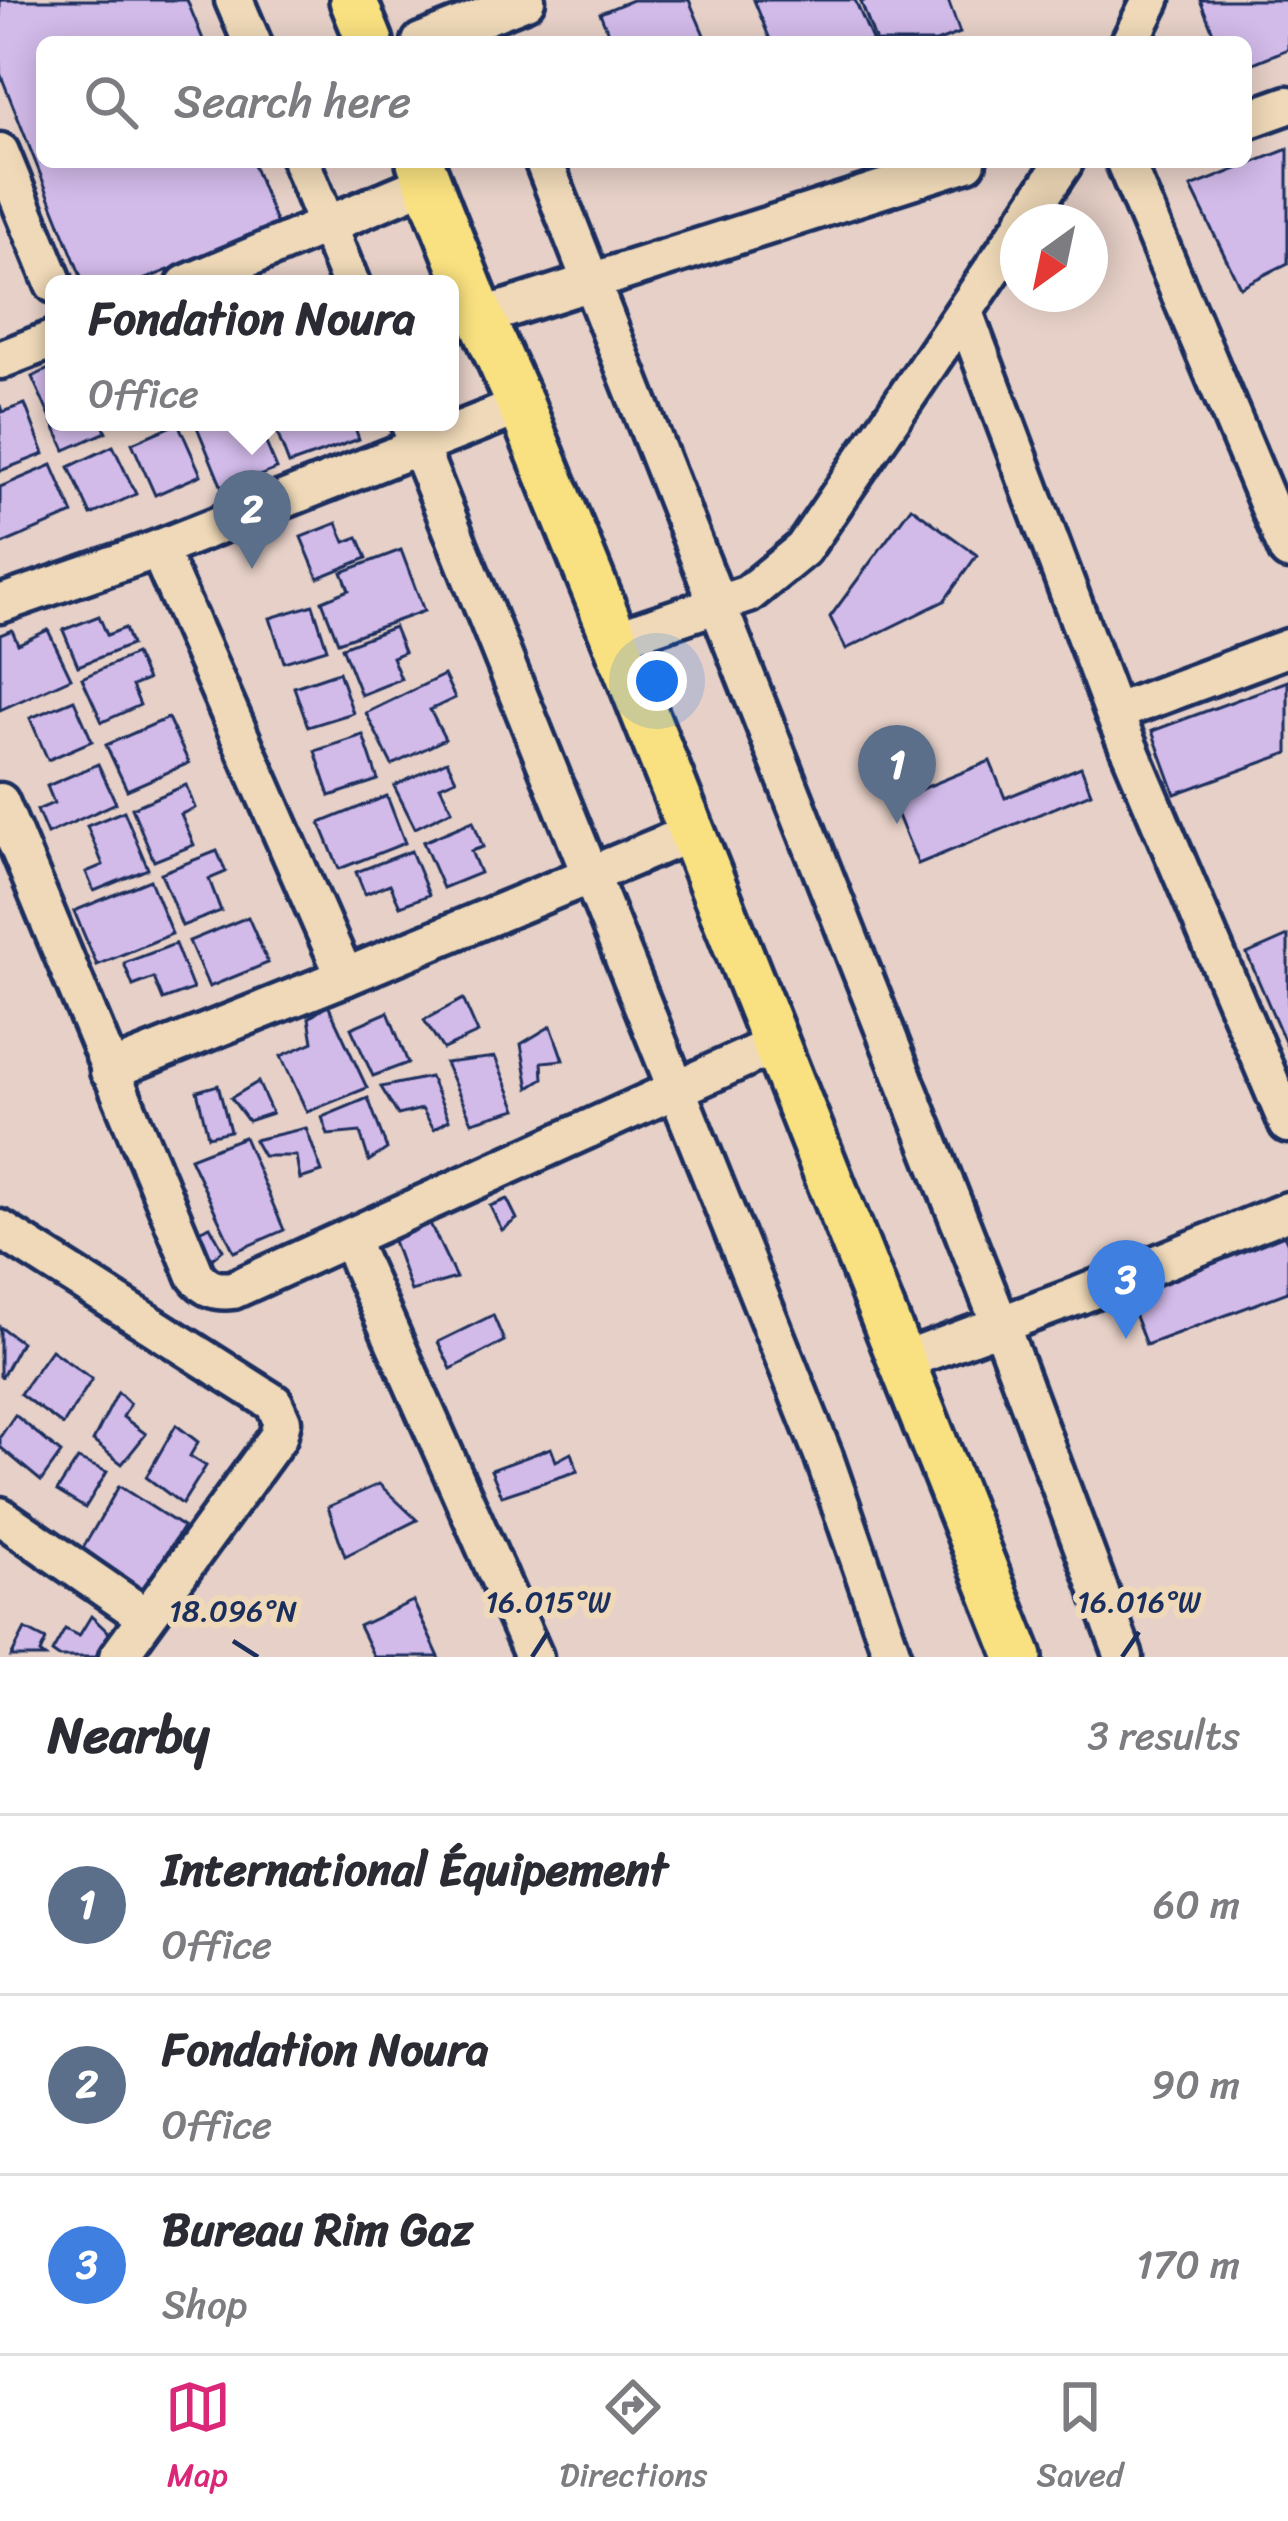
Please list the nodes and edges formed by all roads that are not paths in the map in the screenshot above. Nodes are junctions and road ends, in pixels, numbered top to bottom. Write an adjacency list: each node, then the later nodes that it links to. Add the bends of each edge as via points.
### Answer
1 (235, 0): 6 (street)
2 (353, 0): 7 (main road)
3 (526, 0): 5 (street)
4 (1151, 0): 9 (street)
5 (485, 20): 8 (street)
6 (250, 36)
7 (368, 36)
8 (438, 36)
9 (1133, 36)
10 (1288, 105): 11 (street)
11 (1252, 118)
12 (0, 152): 22 (street)
13 (303, 168): 20 (street)
14 (546, 168): 25 (street)
15 (948, 168): 25 (street)
16 (1060, 168): 19 (street)
17 (1130, 168): 34 (street)
18 (425, 172): 20 (street); 27 (main road)
19 (1036, 204)
20 (327, 225): 23 (street); 24 (street)
21 (1000, 259): 26 (street)
22 (50, 275)
23 (208, 275)
24 (347, 275)
25 (593, 281): 27 (street); 36 (street)
26 (964, 312): 36 (street, via 803,549 748,594); 39 (street)
27 (481, 317): 30 (main road)
28 (45, 342): 29 (street)
29 (0, 360)
30 (521, 406): 31 (street); 37 (main road)
31 (459, 422)
32 (414, 434): 33 (street); 42 (street)
33 (158, 549): 35 (street); 43 (street)
34 (1288, 551)
35 (0, 604)
36 (719, 604): 37 (street); 51 (street)
37 (614, 639): 41 (main road)
38 (1288, 649): 39 (street)
39 (1114, 713): 47 (street)
40 (0, 802): 45 (street)
41 (691, 833): 42 (street); 44 (main road)
42 (592, 874): 43 (street); 46 (street)
43 (345, 977): 45 (street)
44 (774, 1045): 46 (street); 52 (main road)
45 (109, 1070): 49 (street, via 203,1285 233,1290)
46 (674, 1088): 49 (street); 57 (street, via 824,1457)
47 (1288, 1124)
48 (1288, 1211): 51 (street)
49 (349, 1239): 56 (street)
50 (5, 1242): 54 (street, via 279,1411 278,1437)
51 (1000, 1324): 52 (street); 59 (street)
52 (900, 1362): 58 (main road)
53 (0, 1516): 54 (street)
54 (146, 1617): 55 (street)
55 (118, 1657)
56 (534, 1657)
57 (893, 1657)
58 (1019, 1657)
59 (1124, 1657)

